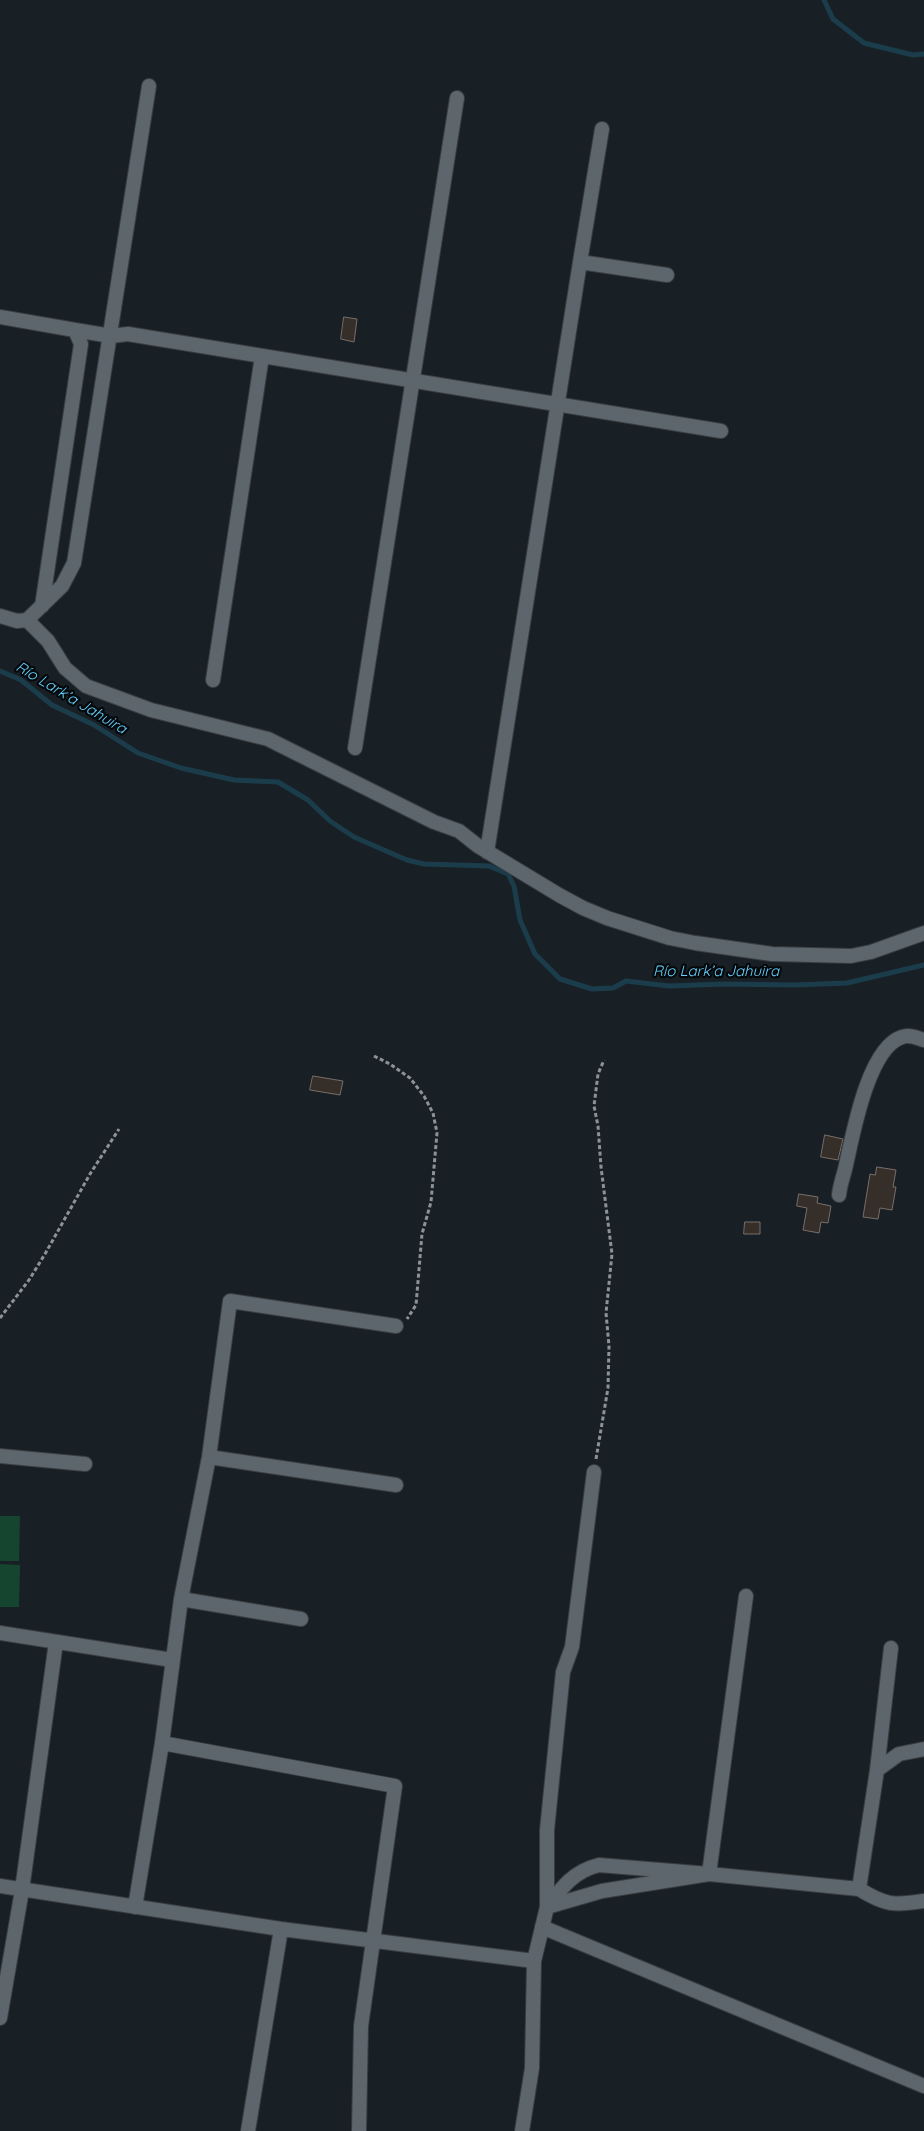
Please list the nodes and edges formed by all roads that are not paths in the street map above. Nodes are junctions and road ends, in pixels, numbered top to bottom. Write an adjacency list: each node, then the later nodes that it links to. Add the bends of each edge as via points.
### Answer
1 (149, 86): 8 (street)
2 (457, 98): 10 (street)
3 (602, 129): 4 (street)
4 (580, 262): 5 (street); 11 (street)
5 (667, 275)
6 (0, 317): 7 (street)
7 (75, 330): 8 (street); 13 (street, via 81,344)
8 (111, 336): 9 (street, via 128,334); 13 (street, via 74,563 62,586)
9 (262, 356): 10 (street); 16 (street)
10 (411, 381): 11 (street); 17 (street)
11 (559, 404): 12 (street); 18 (street)
12 (721, 432)
13 (42, 606): 15 (street)
14 (0, 616): 15 (street)
15 (27, 620): 18 (street, via 48,641 65,668 86,686 151,710 268,739 434,822 459,831)
16 (213, 680)
17 (355, 748)
18 (487, 852): 19 (street, via 583,908 643,930 696,943 772,954 851,956)
19 (924, 934)
20 (924, 1040): 21 (street, via 908,1035 900,1037 885,1051 870,1076)
21 (839, 1195)
22 (396, 1326): 24 (street, via 230,1301)
23 (0, 1456): 25 (street)
24 (209, 1457): 27 (street); 29 (street)
25 (85, 1464)
26 (594, 1472): 44 (street, via 572,1647 563,1672 547,1830)
27 (396, 1485)
28 (746, 1596): 38 (street)
29 (181, 1599): 30 (street); 34 (street)
30 (301, 1619)
31 (0, 1633): 32 (street)
32 (56, 1642): 34 (street); 41 (street)
33 (891, 1648): 37 (street)
34 (172, 1660): 35 (street)
35 (162, 1743): 43 (street); 47 (street, via 395,1786)
36 (924, 1748): 37 (street, via 899,1754)
37 (877, 1770): 40 (street)
38 (709, 1874): 40 (street); 44 (street, via 602,1891); 44 (street, via 599,1865 586,1868 573,1877)
39 (0, 1886): 41 (street)
40 (859, 1889): 42 (street, via 878,1900 899,1905)
41 (22, 1890): 43 (street); 49 (street)
42 (924, 1901)
43 (135, 1907): 46 (street)
44 (547, 1907): 45 (street)
45 (542, 1927): 48 (street); 50 (street)
46 (280, 1930): 47 (street); 51 (street)
47 (373, 1941): 48 (street); 52 (street, via 361,2026)
48 (534, 1962): 53 (street, via 532,2068)
49 (0, 2018)
50 (924, 2086)
51 (248, 2131)
52 (359, 2131)
53 (522, 2131)

